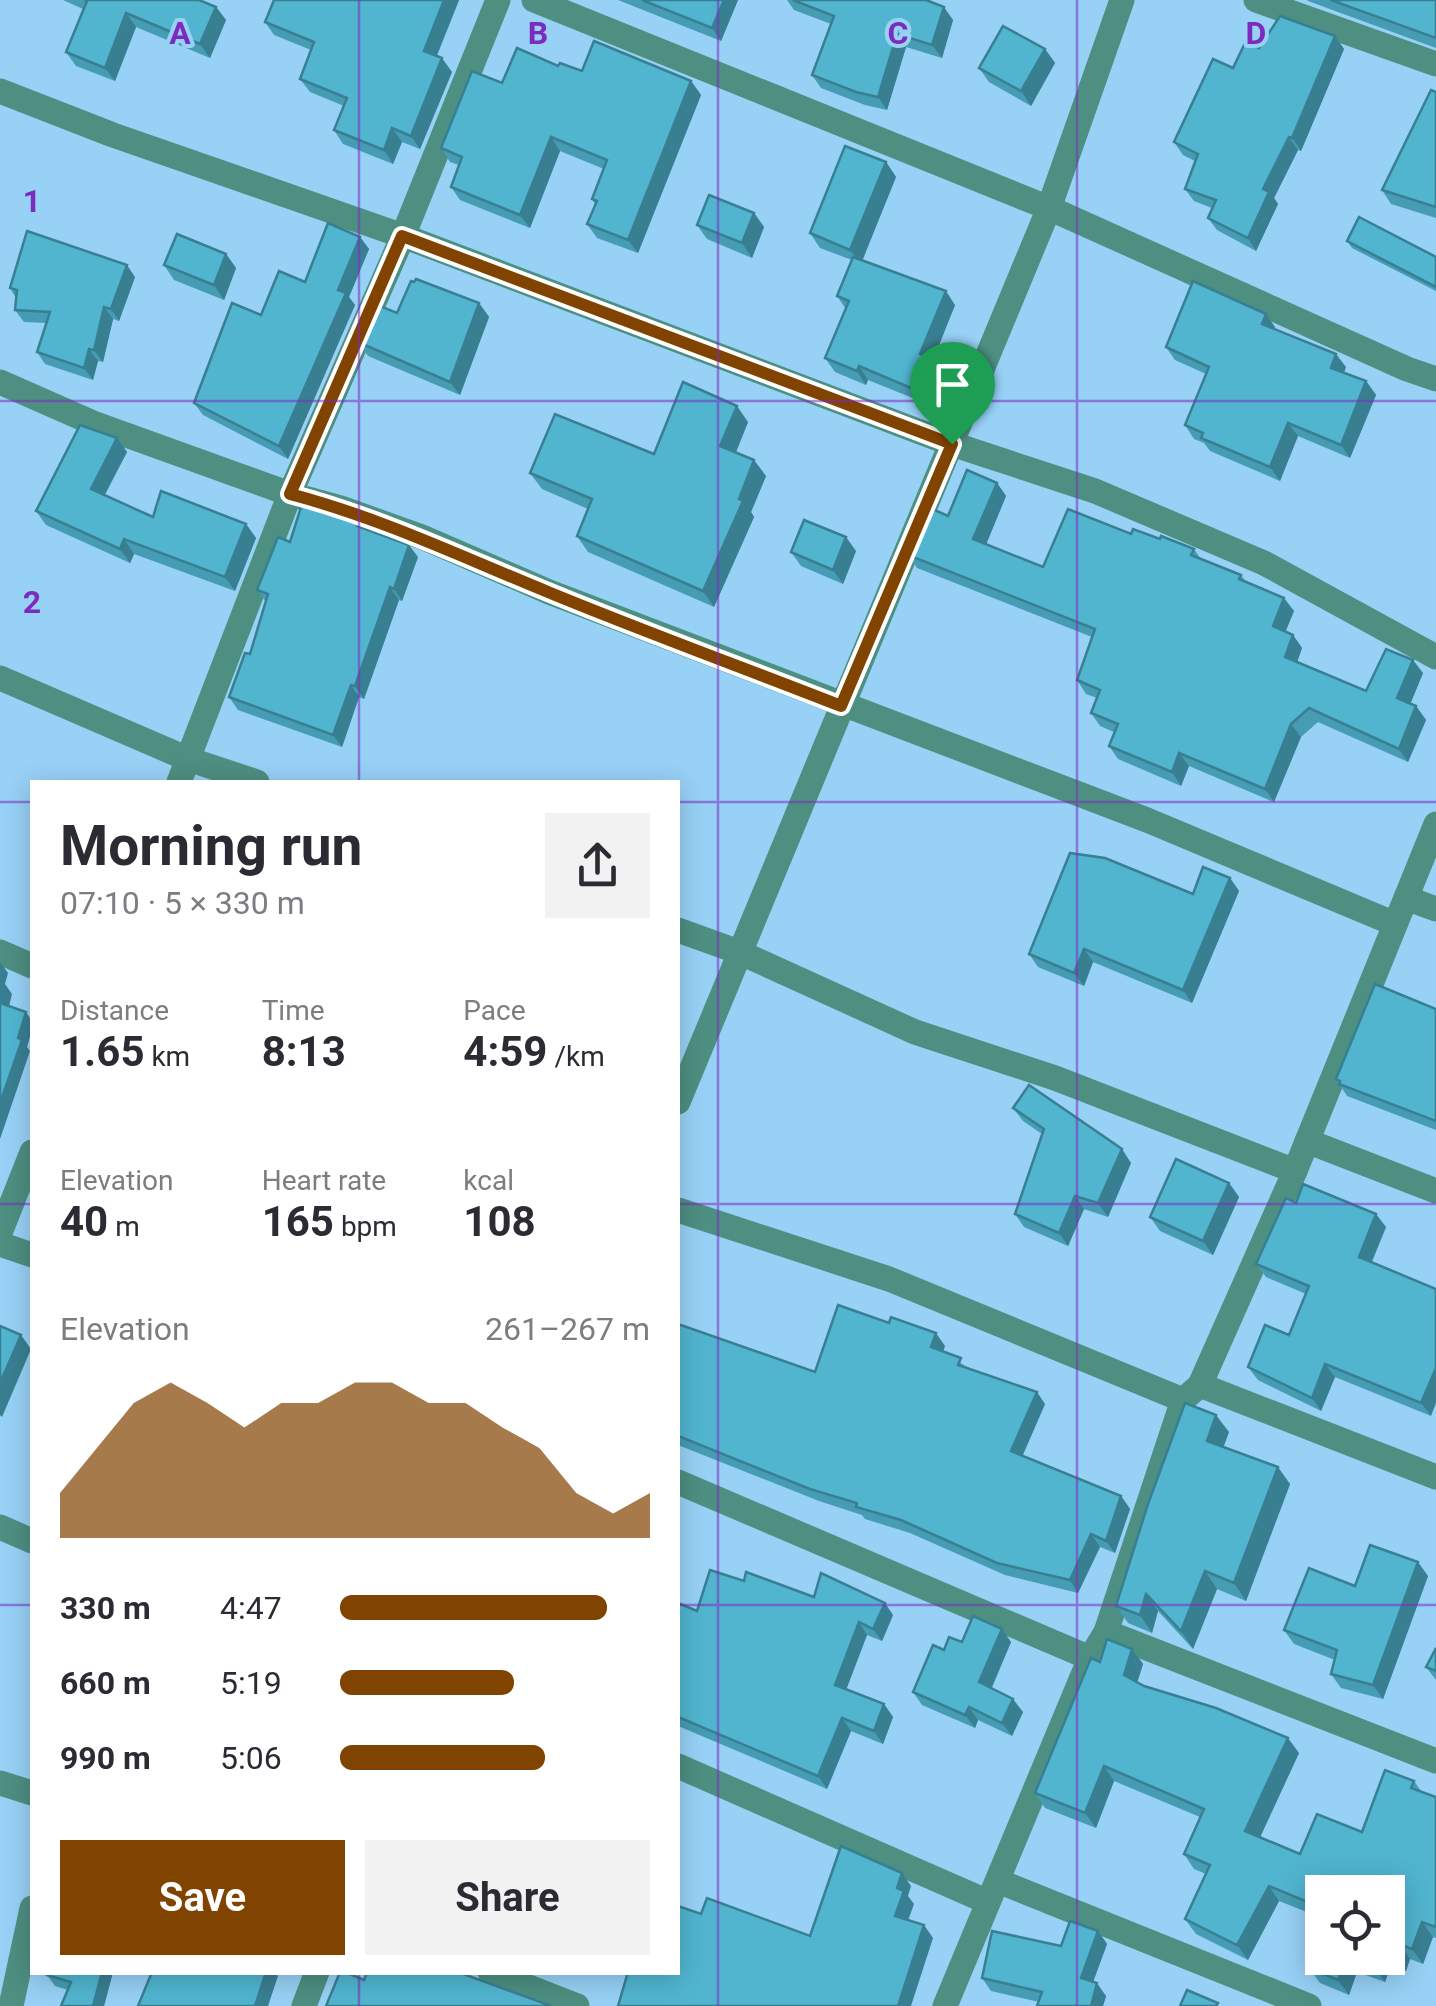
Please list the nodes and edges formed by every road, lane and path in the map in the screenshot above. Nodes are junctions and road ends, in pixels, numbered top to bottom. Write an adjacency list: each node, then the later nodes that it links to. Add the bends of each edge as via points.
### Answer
1 (498, 0): 8 (street)
2 (534, 0): 7 (street)
3 (1122, 0): 7 (street)
4 (1256, 0): 5 (street)
5 (1436, 64)
6 (0, 91): 8 (street)
7 (1048, 208): 9 (street); 11 (street)
8 (402, 236): 11 (street); 12 (street)
9 (1436, 379)
10 (0, 382): 12 (street)
11 (952, 444): 13 (street, via 1095,492 1264,562); 15 (street)
12 (290, 494): 15 (street, via 422,537); 16 (street)
13 (1436, 657)
14 (0, 678): 16 (street)
15 (841, 706): 21 (street, via 1147,820); 24 (street)
16 (184, 770): 17 (street)
17 (245, 780)
18 (1436, 824): 19 (street)
19 (1406, 898): 20 (street); 21 (street)
20 (1436, 910)
21 (1395, 924): 27 (street)
22 (680, 931): 24 (street)
23 (0, 952): 25 (street)
24 (739, 952): 26 (street); 29 (street, via 916,1032)
25 (30, 965)
26 (680, 1097)
27 (1307, 1142): 29 (street); 30 (street)
28 (30, 1157): 32 (street)
29 (1295, 1171): 35 (street)
30 (1436, 1191)
31 (680, 1211): 35 (street, via 889,1279)
32 (0, 1233)
33 (0, 1244): 34 (street)
34 (30, 1254)
35 (1191, 1392): 36 (street); 40 (street)
36 (1436, 1477)
37 (680, 1483): 41 (street)
38 (0, 1527): 39 (street)
39 (30, 1540)
40 (1106, 1632): 41 (street); 42 (street)
41 (1090, 1658): 46 (street)
42 (1436, 1761)
43 (680, 1767): 46 (street)
44 (0, 1783): 45 (street)
45 (30, 1792)
46 (993, 1892): 53 (street); 54 (street)
47 (30, 1917): 50 (street)
48 (316, 1975): 51 (street)
49 (498, 1975): 52 (street)
50 (11, 2006)
51 (304, 2006)
52 (577, 2006)
53 (945, 2006)
54 (1310, 2006)

